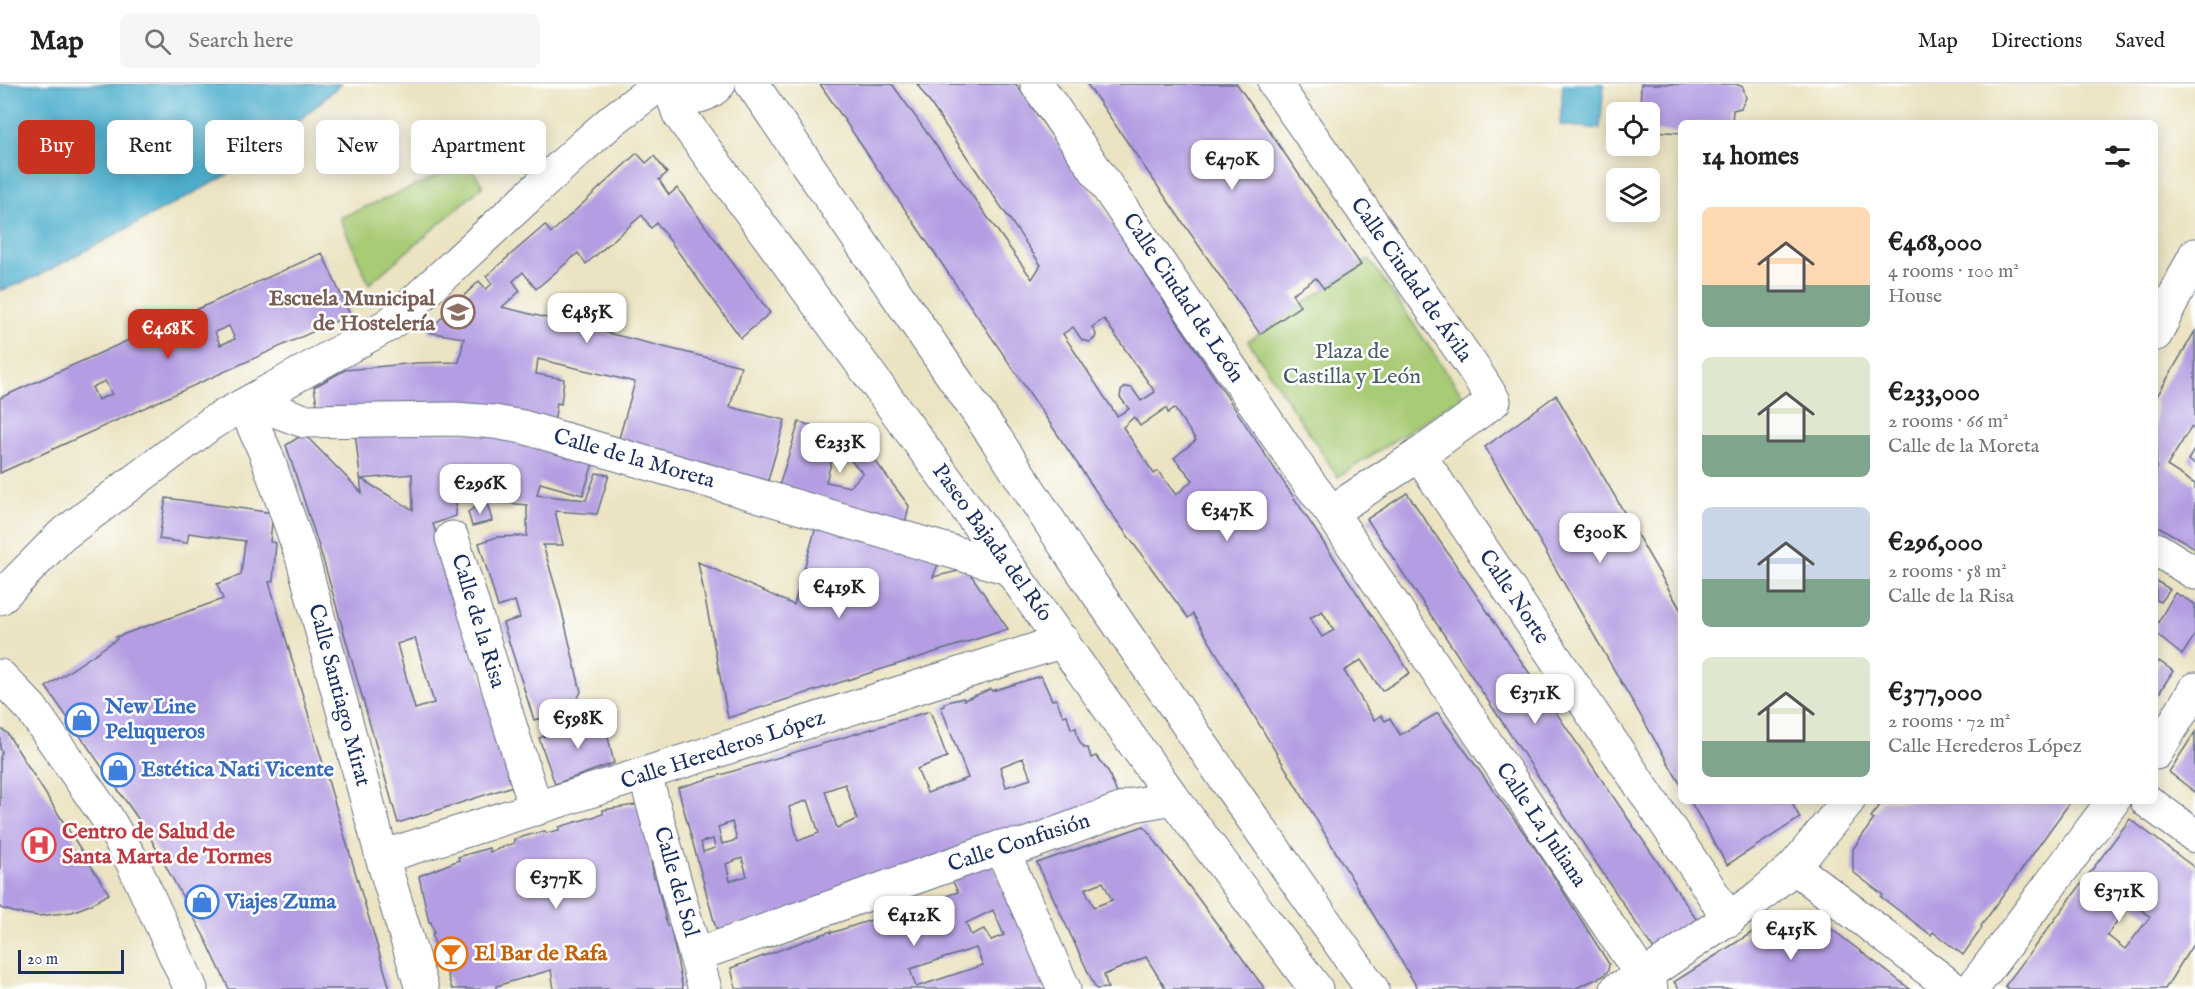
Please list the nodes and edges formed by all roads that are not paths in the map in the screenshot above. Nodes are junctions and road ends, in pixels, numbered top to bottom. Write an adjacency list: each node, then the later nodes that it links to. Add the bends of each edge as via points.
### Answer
1 (719, 84): 5 (street, via 701,97 686,98)
2 (752, 84): 39 (street, via 1216,767)
3 (1037, 84): 11 (street, Calle Ciudad de León)
4 (1275, 84): 10 (street, Calle Ciudad de Ávila, via 1494,401)
5 (664, 88): 9 (street, via 614,119 390,324); 14 (street, Paseo Bajada del Río)
6 (2195, 255): 7 (street)
7 (2187, 300): 8 (street)
8 (2158, 332)
9 (248, 404): 14 (street, Calle de la Moreta, via 304,422 455,419 523,427); 16 (street, via 213,422 61,536); 29 (street, Calle Santiago Mirat, via 303,560)
10 (1419, 455): 11 (street); 31 (street, Calle Norte)
11 (1331, 512): 33 (street, Calle La Juliana)
12 (453, 538): 26 (street, Calle de la Risa)
13 (2158, 550): 15 (street)
14 (1008, 568): 17 (street, Paseo Bajada del Río)
15 (2195, 573)
16 (0, 598)
17 (1063, 641): 21 (street, Calle Herederos López); 22 (street, Paseo Bajada del Río)
18 (0, 676): 34 (street, via 31,708 106,816 130,857)
19 (2195, 689): 20 (street)
20 (2158, 750)
21 (645, 775): 26 (street, Calle Herederos López); 32 (street, Calle del Sol)
22 (1173, 798): 28 (street, Calle Confusión, via 1134,805 1025,845); 38 (street, Paseo Bajada del Río)
23 (1846, 804): 30 (street)
24 (2111, 804): 41 (street)
25 (2150, 804): 27 (street)
26 (536, 809): 29 (street, Calle Herederos López)
27 (2195, 836)
28 (1000, 847): 32 (street, Calle Confusión); 37 (street)
29 (382, 857): 35 (street, Calle Santiago Mirat)
30 (1794, 867): 31 (street); 40 (street)
31 (1728, 920): 33 (street)
32 (696, 955): 36 (street, Calle del Sol)
33 (1637, 985)
34 (191, 989)
35 (422, 989)
36 (705, 989)
37 (1065, 989)
38 (1316, 989)
39 (1372, 989)
40 (1954, 989)
41 (1972, 989)

